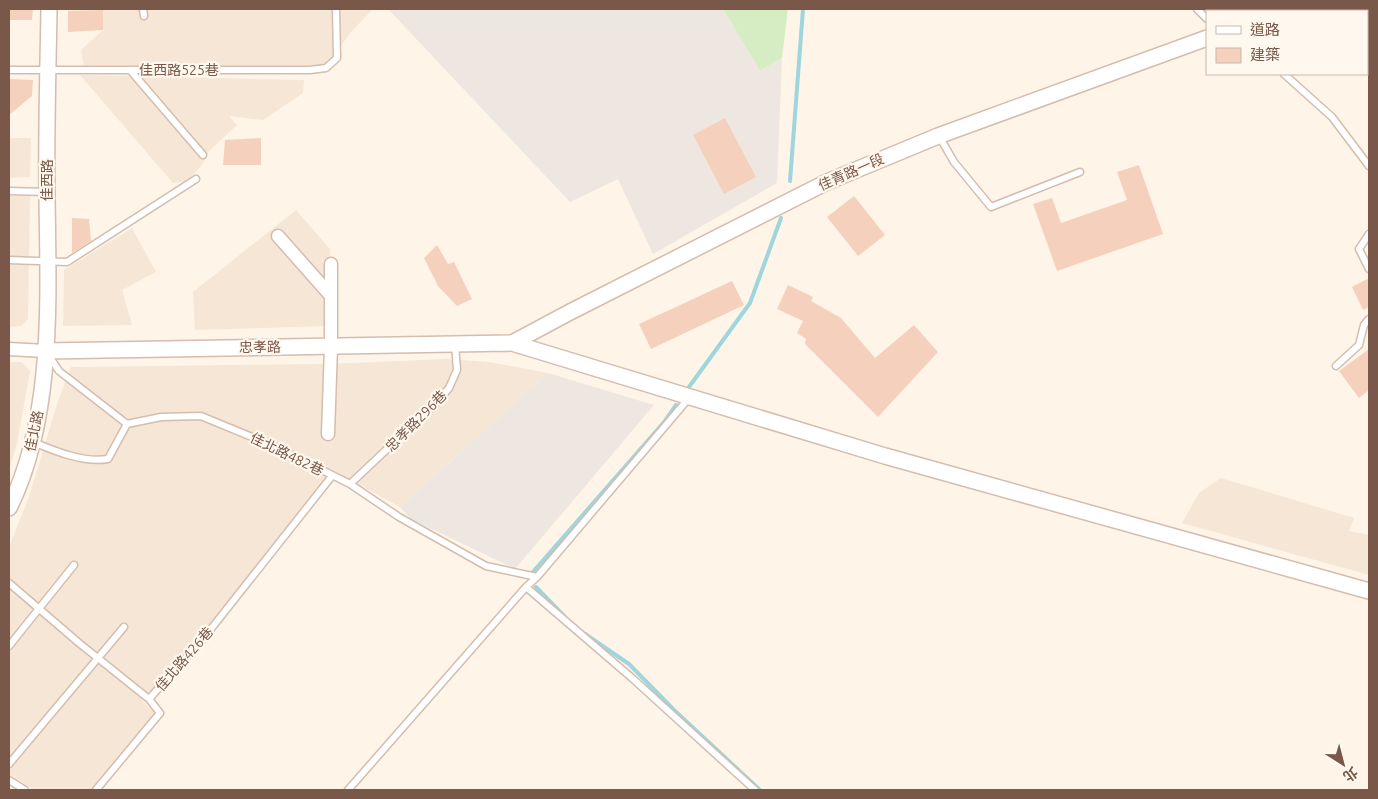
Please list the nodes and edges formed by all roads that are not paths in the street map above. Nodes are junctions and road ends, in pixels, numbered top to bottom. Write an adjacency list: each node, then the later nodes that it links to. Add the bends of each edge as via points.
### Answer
1 (49, 9): 5 (street, 佳西路)
2 (336, 9): 6 (lane, 佳西路525巷, via 337,58 326,68)
3 (1206, 38): 8 (street, 佳青路一段)
4 (9, 70): 5 (lane, 佳西路525巷)
5 (48, 70): 6 (lane, 佳西路525巷); 14 (street, 佳西路)
6 (130, 70): 9 (lane)
7 (1285, 75): 10 (lane, via 1332,117)
8 (938, 136): 11 (lane, via 954,162 991,207); 24 (street, 佳青路一段, via 827,182)
9 (202, 154)
10 (1369, 166)
11 (1080, 172)
12 (196, 179): 18 (lane, via 67,262)
13 (9, 191): 14 (lane)
14 (47, 192): 18 (street, 佳西路)
15 (1369, 234): 20 (lane, via 1359,249)
16 (278, 236): 21 (street)
17 (9, 260): 18 (lane)
18 (48, 261): 27 (street, 佳西路)
19 (332, 264): 21 (street)
20 (1369, 269)
21 (331, 296): 25 (street)
22 (1369, 319): 28 (lane, via 1364,325 1359,345)
23 (454, 344): 24 (street, 忠孝路); 25 (street, 忠孝路); 34 (lane, 忠孝路296巷, via 456,370 449,388)
24 (512, 344): 29 (street)
25 (331, 346): 27 (street, 忠孝路); 31 (street)
26 (9, 349): 27 (street, 忠孝路)
27 (45, 351): 30 (lane, via 59,371); 32 (street, 佳北路)
28 (1336, 366)
29 (689, 398): 37 (lane); 40 (street)
30 (128, 424): 32 (lane, via 108,459 60,452); 33 (lane, 佳北路482巷, via 162,417 201,416 276,446)
31 (328, 434)
32 (32, 442): 35 (street, 佳北路, via 19,487)
33 (332, 476): 34 (lane, 佳北路482巷); 45 (lane, 佳北路426巷, via 202,638)
34 (350, 484): 37 (lane, 佳北路482巷, via 398,517 486,566)
35 (9, 508)
36 (74, 565): 41 (lane)
37 (536, 577): 39 (lane)
38 (9, 583): 41 (lane, 佳北路426巷)
39 (526, 587): 50 (lane); 51 (lane)
40 (1369, 591)
41 (38, 609): 43 (lane); 44 (lane, 佳北路426巷)
42 (124, 627): 44 (lane)
43 (9, 646)
44 (97, 657): 45 (lane, 佳北路426巷); 46 (lane)
45 (148, 699): 49 (lane, via 160,713)
46 (9, 764)
47 (9, 780): 48 (lane)
48 (24, 790)
49 (96, 790)
50 (348, 790)
51 (755, 790)

